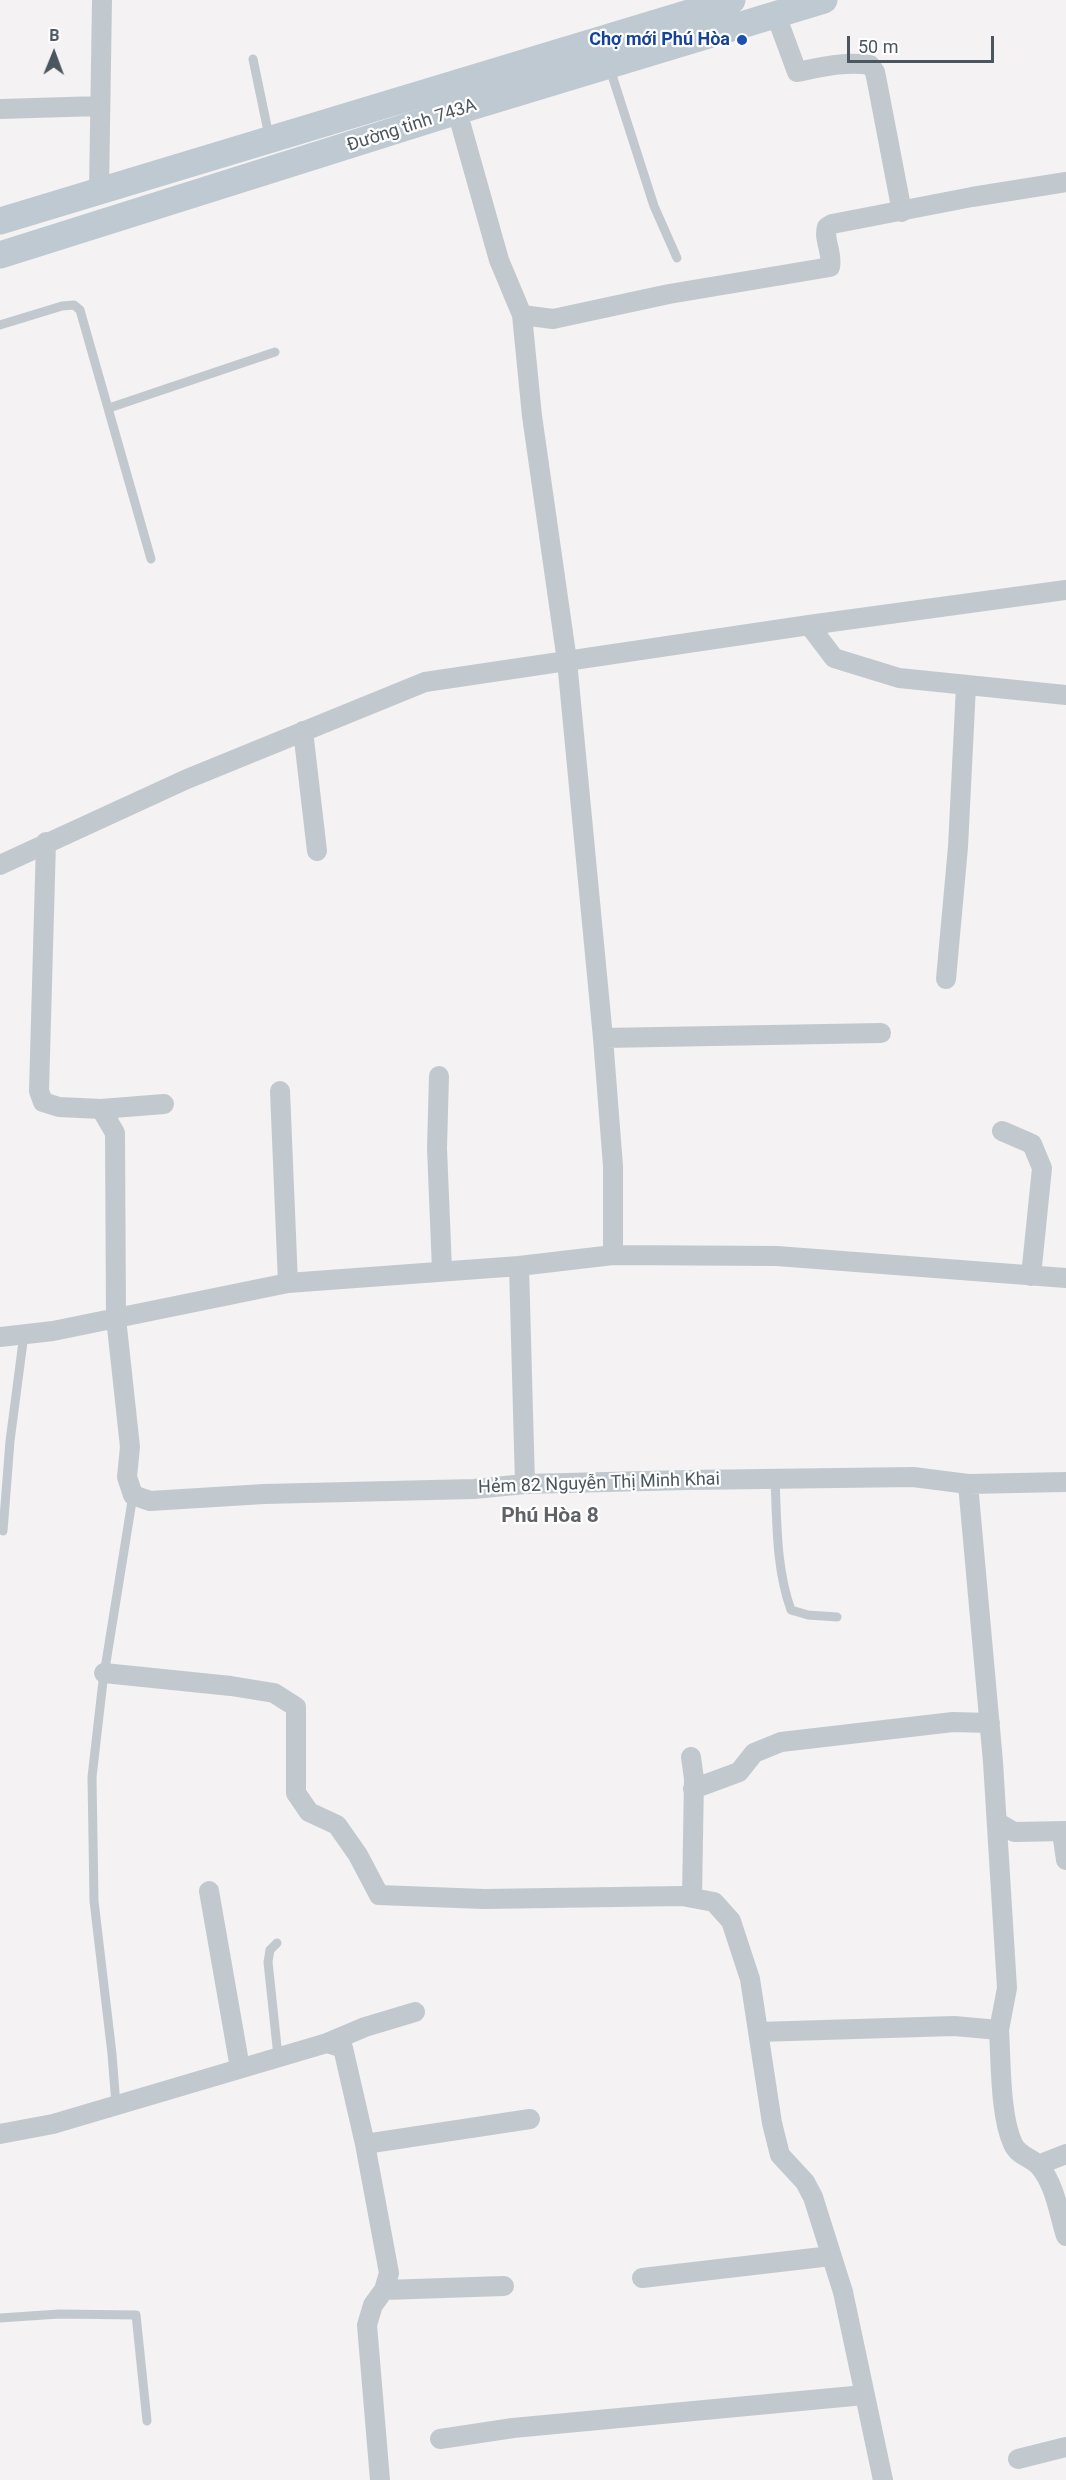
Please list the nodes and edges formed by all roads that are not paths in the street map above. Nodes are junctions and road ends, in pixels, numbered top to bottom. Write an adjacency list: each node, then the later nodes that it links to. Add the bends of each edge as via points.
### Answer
1 (102, 0): 8 (street)
2 (732, 0): 7 (main road, Đường tỉnh 743A)
3 (824, 0): 4 (main road, Đường tỉnh 743A)
4 (773, 8): 6 (main road, Đường tỉnh 743A); 14 (street, via 797,72 856,63 870,65 875,72)
5 (252, 59): 11 (lane)
6 (609, 66): 10 (main road, Đường tỉnh 743A); 18 (lane, via 654,206)
7 (449, 85): 10 (main road); 11 (main road, Đường tỉnh 743A)
8 (100, 106): 9 (street); 13 (street)
9 (0, 109)
10 (457, 111): 16 (main road, Đường tỉnh 743A); 19 (street, via 499,260)
11 (270, 140): 13 (main road, Đường tỉnh 743A)
12 (1066, 182): 14 (street)
13 (99, 191): 15 (main road, Đường tỉnh 743A); 16 (main road)
14 (902, 212): 19 (street, via 827,227 830,267 669,294 553,319)
15 (0, 221)
16 (108, 222): 17 (main road, Đường tỉnh 743A)
17 (0, 255)
18 (677, 258)
19 (522, 315): 26 (street, via 532,416)
20 (0, 326): 22 (lane, via 62,306 76,306 85,321)
21 (275, 352): 22 (lane)
22 (109, 408): 23 (lane)
23 (151, 559)
24 (1066, 590): 25 (street)
25 (809, 625): 26 (street); 27 (street, via 834,658 899,678)
26 (567, 661): 29 (street, via 425,682); 35 (street)
27 (966, 686): 28 (street); 33 (street)
28 (1066, 695)
29 (303, 731): 30 (street); 31 (street)
30 (46, 842): 32 (street); 39 (street, via 39,1091 43,1102 59,1107)
31 (317, 851)
32 (0, 865)
33 (946, 979)
34 (881, 1033): 35 (street)
35 (603, 1038): 41 (street, via 613,1166)
36 (439, 1076): 43 (street, via 437,1148)
37 (280, 1091): 46 (street)
38 (165, 1104): 39 (street)
39 (101, 1109): 47 (street, via 115,1133)
40 (1002, 1131): 44 (street, via 1032,1144 1042,1168)
41 (613, 1255): 42 (street); 44 (street, via 777,1256)
42 (519, 1266): 43 (street); 52 (street)
43 (442, 1270): 46 (street)
44 (1031, 1276): 45 (street)
45 (1066, 1278)
46 (288, 1283): 47 (street)
47 (116, 1318): 48 (street); 54 (street, via 130,1448 127,1477)
48 (24, 1334): 49 (street); 55 (lane)
49 (0, 1337)
50 (775, 1479): 52 (street, Hẻm 82 Nguyễn Thị Minh Khai); 53 (street, Hẻm 82 Nguyễn Thị Minh Khai, via 914,1477); 56 (lane, via 783,1581 790,1610)
51 (1066, 1482): 53 (street, Hẻm 82 Nguyễn Thị Minh Khai)
52 (525, 1484): 54 (street, Hẻm 82 Nguyễn Thị Minh Khai, via 150,1501)
53 (968, 1484): 58 (street)
54 (133, 1495): 57 (lane)
55 (3, 1531)
56 (837, 1617)
57 (104, 1673): 65 (street, via 231,1686 274,1694 296,1707 296,1793 309,1812 338,1825 379,1895); 73 (lane, via 92,1777 94,1901)
58 (990, 1723): 60 (street, via 953,1722 780,1742 754,1753 740,1772); 61 (street)
59 (692, 1757): 60 (street)
60 (693, 1789): 65 (street)
61 (997, 1822): 62 (street, via 1014,1832); 68 (street, via 1007,1988)
62 (1064, 1832): 63 (street)
63 (1066, 1860)
64 (209, 1891): 72 (street)
65 (692, 1898): 69 (street, via 714,1902 731,1921 750,1979)
66 (277, 1943): 71 (lane, via 270,1950 268,1962)
67 (415, 2012): 70 (street)
68 (999, 2030): 69 (street, via 954,2026); 78 (street, via 1006,2122 1020,2155)
69 (758, 2032): 80 (street, via 780,2155 813,2197)
70 (327, 2043): 71 (street); 76 (street, via 343,2048)
71 (278, 2056): 72 (street)
72 (240, 2068): 73 (street)
73 (116, 2105): 75 (street, via 53,2124)
74 (530, 2119): 76 (street)
75 (0, 2134)
76 (365, 2144): 83 (street, via 389,2273)
77 (1066, 2154): 78 (street)
78 (1038, 2165): 79 (street, via 1047,2177)
79 (1066, 2236)
80 (831, 2256): 81 (street); 85 (street, via 843,2292)
81 (642, 2278)
82 (504, 2286): 83 (street)
83 (384, 2290): 90 (street, via 373,2305 367,2325)
84 (0, 2318): 86 (lane, via 136,2315)
85 (864, 2396): 87 (street, via 513,2428); 91 (street)
86 (147, 2421)
87 (440, 2439)
88 (1066, 2447): 89 (street)
89 (1018, 2459)
90 (380, 2480)
91 (883, 2480)

